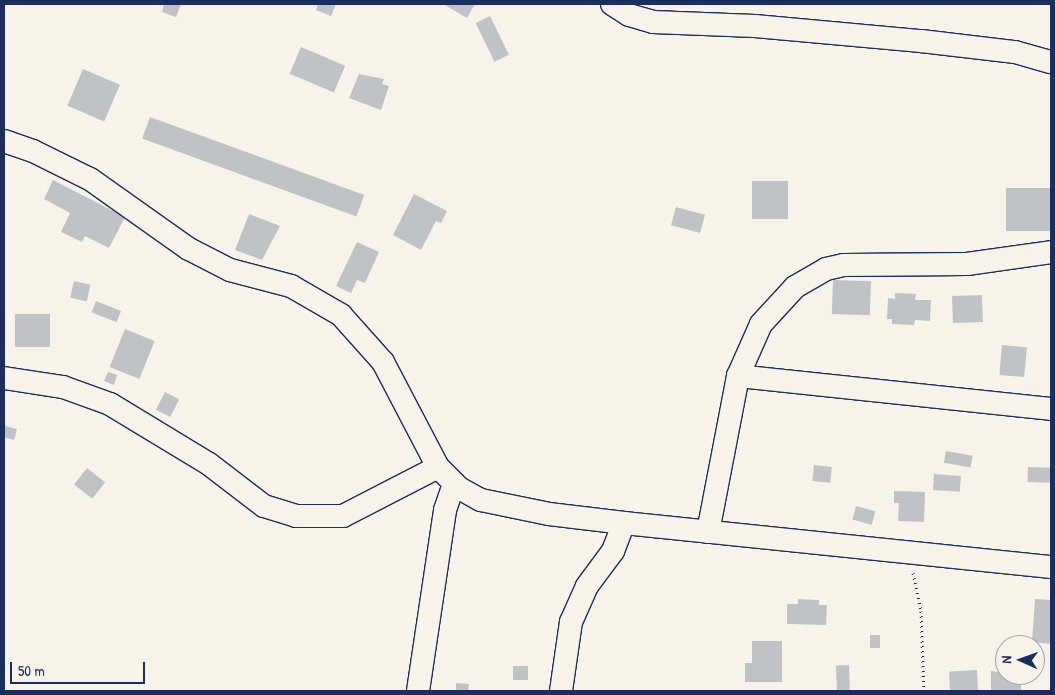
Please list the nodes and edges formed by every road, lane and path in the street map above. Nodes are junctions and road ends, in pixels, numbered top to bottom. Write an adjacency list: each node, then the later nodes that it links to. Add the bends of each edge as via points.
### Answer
1 (612, 4): 2 (street, via 630,15 653,22 755,26 921,41 1015,52)
2 (1051, 62)
3 (4, 141): 8 (street, via 90,179 198,253 230,270 291,286 341,315 383,362)
4 (1051, 252): 5 (street, via 968,264 844,265 826,269 795,287 771,311 754,338)
5 (738, 376): 7 (street); 11 (street)
6 (4, 378): 8 (street, via 63,387 110,404 209,464 264,506 296,516 343,516)
7 (1051, 409)
8 (438, 467): 9 (street)
9 (454, 484): 10 (street, via 493,504); 14 (street, via 444,510)
10 (624, 524): 11 (street); 15 (street, via 613,551 587,586 571,622)
11 (708, 532): 12 (street)
12 (909, 552): 13 (street); 16 (path, via 921,611)
13 (1051, 567)
14 (418, 691)
15 (561, 691)
16 (924, 691)

